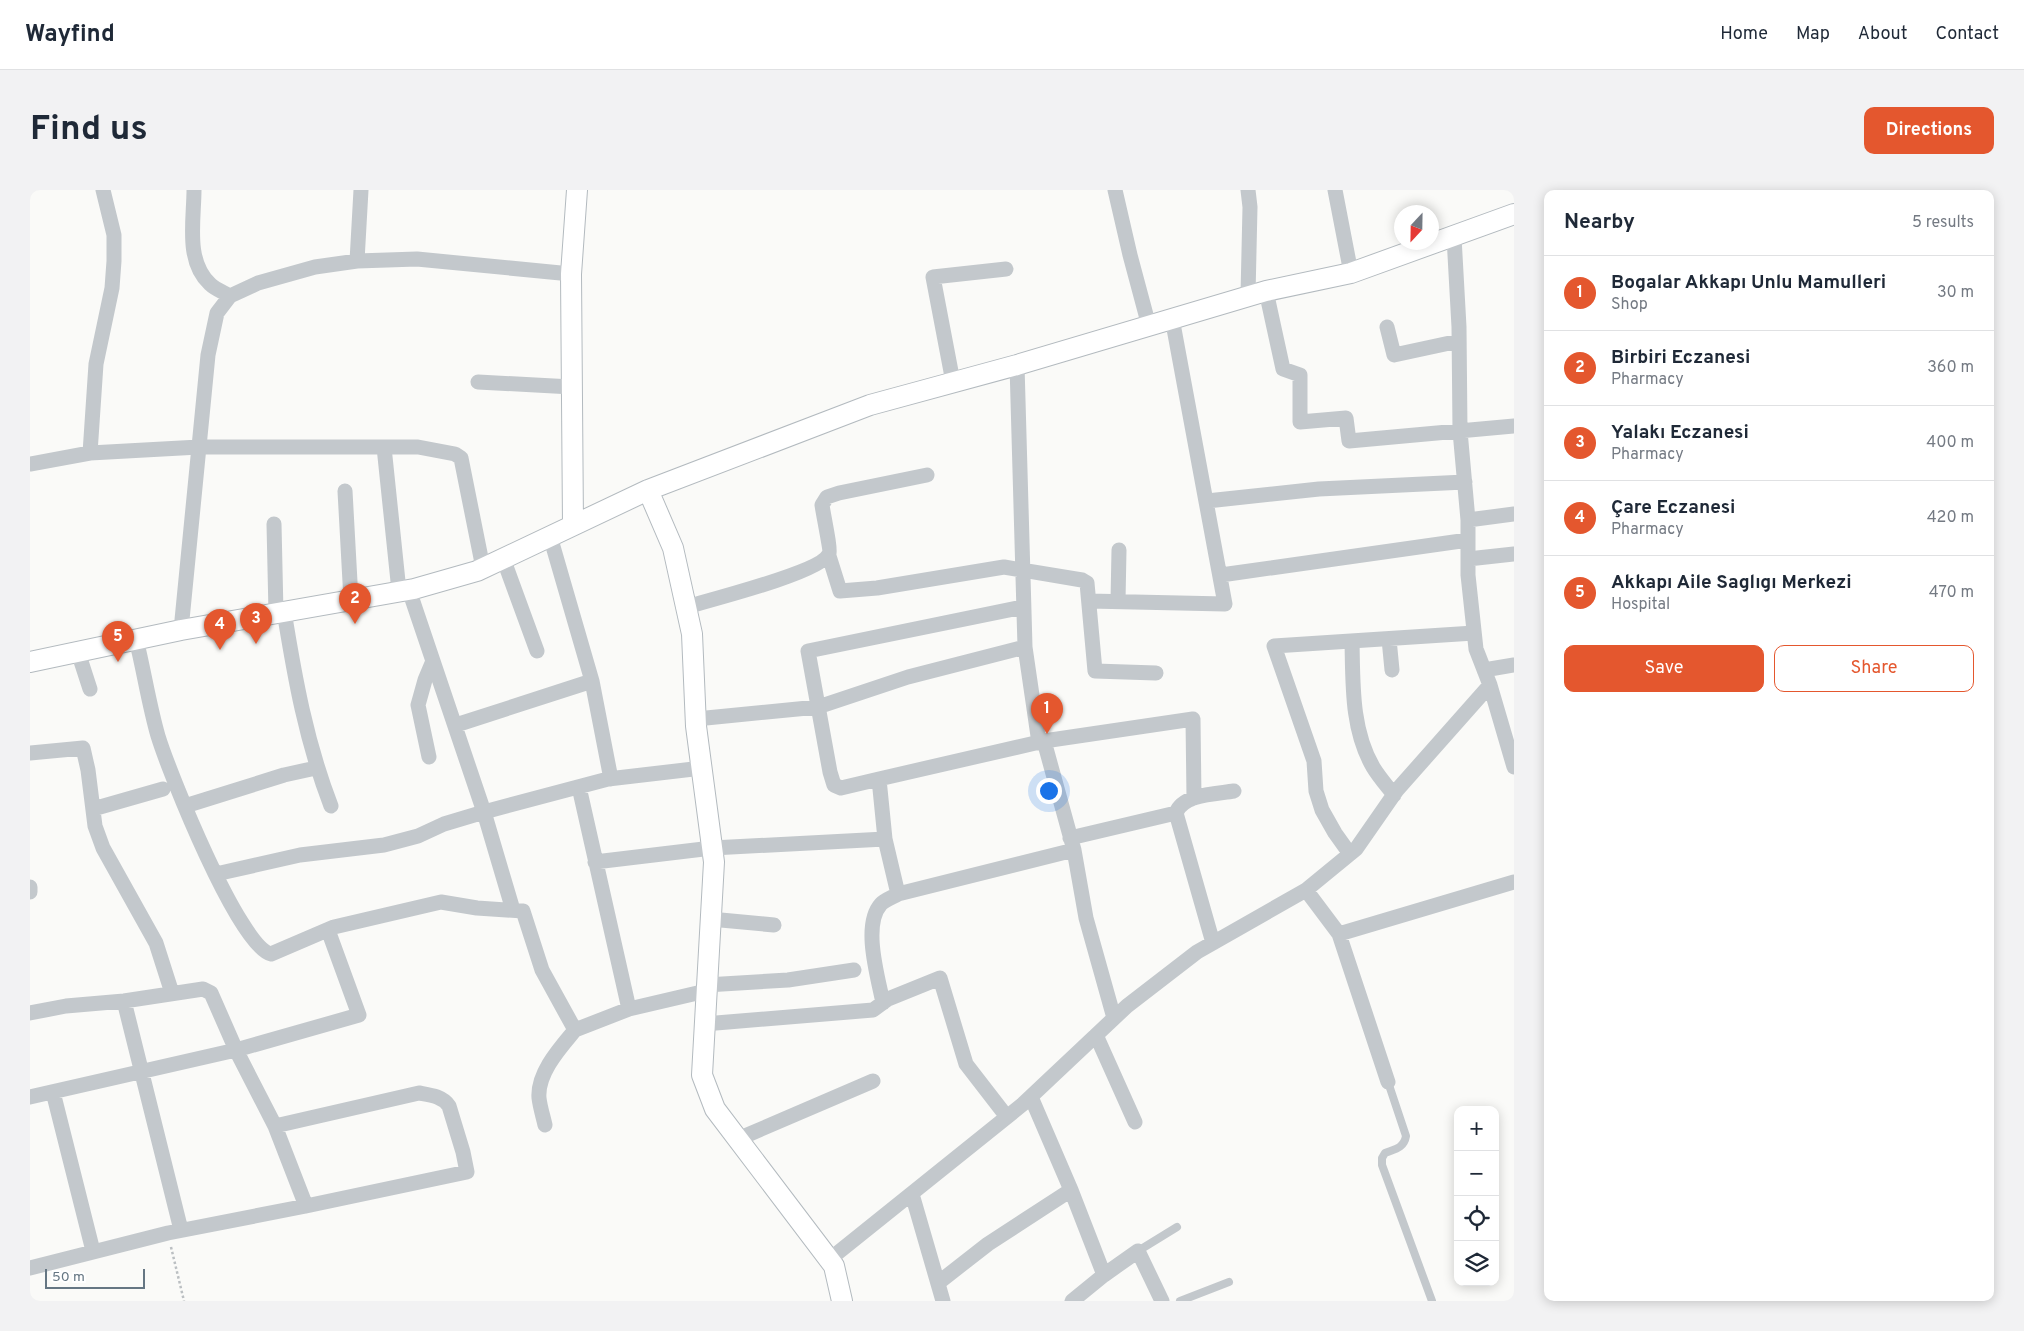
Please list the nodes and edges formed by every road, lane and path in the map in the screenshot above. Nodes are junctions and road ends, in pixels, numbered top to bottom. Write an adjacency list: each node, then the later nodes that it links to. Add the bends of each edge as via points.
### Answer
1 (103, 190): 28 (street, via 114,235 114,261 112,288 96,364)
2 (194, 190): 15 (street, via 195,261 211,285)
3 (361, 190): 10 (street)
4 (577, 190): 13 (main road)
5 (1116, 190): 17 (street)
6 (1248, 190): 14 (street)
7 (1335, 190): 12 (street)
8 (1514, 214): 9 (main road)
9 (1454, 237): 12 (main road); 19 (street)
10 (357, 261): 13 (street, via 417,259); 15 (street, via 315,266 258,283)
11 (1006, 269): 22 (street, via 933,277)
12 (1351, 273): 14 (main road)
13 (571, 274): 23 (main road)
14 (1257, 293): 16 (main road); 25 (street, via 1283,369 1300,376 1300,422 1346,418 1349,441)
15 (230, 296): 26 (street, via 217,314 208,355)
16 (1172, 318): 17 (main road); 34 (street)
17 (1149, 326): 20 (main road)
18 (1387, 327): 19 (street, via 1394,355)
19 (1459, 341): 25 (street)
20 (1017, 365): 22 (main road); 47 (street)
21 (478, 382): 23 (street)
22 (954, 382): 32 (main road, via 870,405)
23 (572, 387): 38 (main road)
24 (1514, 426): 25 (street)
25 (1460, 432): 31 (street)
26 (199, 447): 27 (street); 28 (street); 56 (street)
27 (384, 447): 46 (street, via 418,447 461,458); 49 (street)
28 (90, 453): 29 (street)
29 (30, 464)
30 (927, 476): 43 (street, via 827,497 822,505 831,549)
31 (1465, 482): 34 (street, via 1318,489); 36 (street)
32 (648, 490): 38 (main road); 53 (main road, via 673,548)
33 (344, 491): 50 (street)
34 (1207, 501): 48 (street)
35 (1514, 514): 36 (street)
36 (1468, 520): 40 (street)
37 (274, 524): 55 (street)
38 (573, 525): 39 (main road)
39 (550, 536): 44 (main road); 70 (street)
40 (1468, 540): 45 (street); 48 (street)
41 (1119, 550): 52 (street)
42 (1514, 554): 45 (street)
43 (829, 556): 47 (street, via 840,591 1004,567); 53 (street, via 800,573)
44 (503, 558): 46 (main road); 62 (street)
45 (1468, 559): 57 (street)
46 (483, 568): 49 (main road)
47 (1023, 570): 51 (street, via 1082,580 1087,583); 54 (street)
48 (1221, 575): 52 (street, via 1225,604)
49 (404, 590): 50 (main road); 64 (street)
50 (351, 600): 55 (main road)
51 (1089, 601): 52 (street); 69 (street, via 1095,671)
52 (1118, 601)
53 (686, 607): 74 (main road, via 692,634)
54 (1023, 607): 61 (street); 73 (street, via 808,651)
55 (280, 612): 56 (main road); 80 (street)
56 (181, 630): 59 (main road)
57 (1474, 633): 58 (street); 68 (street)
58 (1390, 638): 60 (street); 67 (street)
59 (136, 639): 63 (main road); 89 (street, via 158,736)
60 (1352, 641): 87 (street, via 1356,724 1373,767); 97 (street, via 1274,646 1314,761 1316,791 1322,810)
61 (1025, 647): 73 (street, via 908,677); 76 (street)
62 (537, 651)
63 (78, 652): 65 (main road); 72 (street)
64 (433, 661): 75 (street); 78 (street, via 418,705)
65 (30, 662)
66 (1514, 665): 68 (street)
67 (1392, 670)
68 (1484, 670): 71 (street)
69 (1156, 673)
70 (592, 681): 75 (street); 82 (street)
71 (1490, 685): 79 (street); 87 (street)
72 (90, 689)
73 (818, 707): 74 (street); 83 (street, via 834,785 841,788)
74 (696, 719): 81 (main road)
75 (456, 725): 92 (street)
76 (1042, 742): 83 (street); 88 (street, via 1193,718); 95 (street)
77 (30, 753): 91 (street, via 83,748)
78 (429, 757)
79 (1514, 767)
80 (316, 768): 89 (street); 90 (street)
81 (702, 768): 82 (street); 96 (main road)
82 (611, 779): 84 (street)
83 (879, 779): 94 (street)
84 (579, 787): 92 (street); 98 (street)
85 (163, 789): 91 (street)
86 (1234, 791): 88 (street)
87 (1394, 795): 97 (street)
88 (1194, 798): 93 (street, via 1178,806)
89 (185, 806): 99 (street)
90 (331, 806)
91 (93, 809): 113 (street, via 103,848 156,943)
92 (484, 812): 99 (street, via 384,845 300,855); 105 (street)
93 (1176, 813): 95 (street); 110 (street)
94 (886, 838): 96 (street); 104 (street)
95 (1072, 844): 104 (street); 118 (street, via 1086,918)
96 (712, 848): 98 (street); 106 (main road)
97 (1350, 854): 102 (street)
98 (595, 862): 116 (street)
99 (216, 874): 108 (street, via 236,914 254,941 266,952 271,954)
100 (1514, 882): 109 (street)
101 (30, 887): 103 (street)
102 (1306, 890): 109 (street); 110 (street)
103 (30, 892)
104 (898, 894): 115 (street, via 881,904 873,920 872,936)
105 (513, 910): 108 (street, via 441,902); 120 (street, via 523,911 542,970)
106 (710, 919): 107 (street); 112 (main road)
107 (774, 925)
108 (328, 930): 122 (street, via 359,1015)
109 (1339, 934): 125 (street)
110 (1213, 943): 118 (street)
111 (854, 970): 112 (street)
112 (706, 988): 116 (street); 119 (main road)
113 (172, 993): 114 (street); 122 (street, via 203,989 211,993)
114 (124, 1001): 117 (street); 123 (street)
115 (882, 1003): 119 (street, via 873,1010); 129 (street, via 940,978 966,1064)
116 (629, 1009): 120 (street)
117 (30, 1013)
118 (1114, 1018): 121 (street)
119 (704, 1024): 133 (main road, via 702,1074 715,1109)
120 (575, 1030): 131 (street, via 548,1065 539,1087)
121 (1096, 1035): 128 (street); 130 (street)
122 (236, 1050): 123 (street); 132 (street)
123 (141, 1072): 126 (street); 138 (street)
124 (873, 1081): 133 (street)
125 (1388, 1082): 152 (lane, via 1406,1136 1400,1147 1385,1153 1382,1165)
126 (53, 1092): 127 (street); 139 (street)
127 (30, 1097)
128 (1031, 1097): 129 (street); 134 (street)
129 (1007, 1117): 135 (street)
130 (1135, 1122)
131 (545, 1124)
132 (276, 1126): 136 (street); 136 (street, via 419,1093 438,1097 449,1106 467,1172)
133 (738, 1139): 141 (main road)
134 (1071, 1190): 143 (street); 145 (street, via 988,1244)
135 (912, 1194): 141 (street); 145 (street)
136 (306, 1206): 138 (street)
137 (1177, 1227): 140 (lane)
138 (174, 1232): 139 (street); 147 (path)
139 (93, 1251): 142 (street)
140 (1138, 1251): 143 (street); 150 (street)
141 (830, 1260): 148 (main road)
142 (30, 1268)
143 (1104, 1275): 146 (street)
144 (1229, 1282): 151 (lane)
145 (938, 1283): 149 (street)
146 (1077, 1299)
147 (184, 1301)
148 (842, 1301)
149 (943, 1301)
150 (1162, 1301)
151 (1180, 1301)
152 (1432, 1301)

